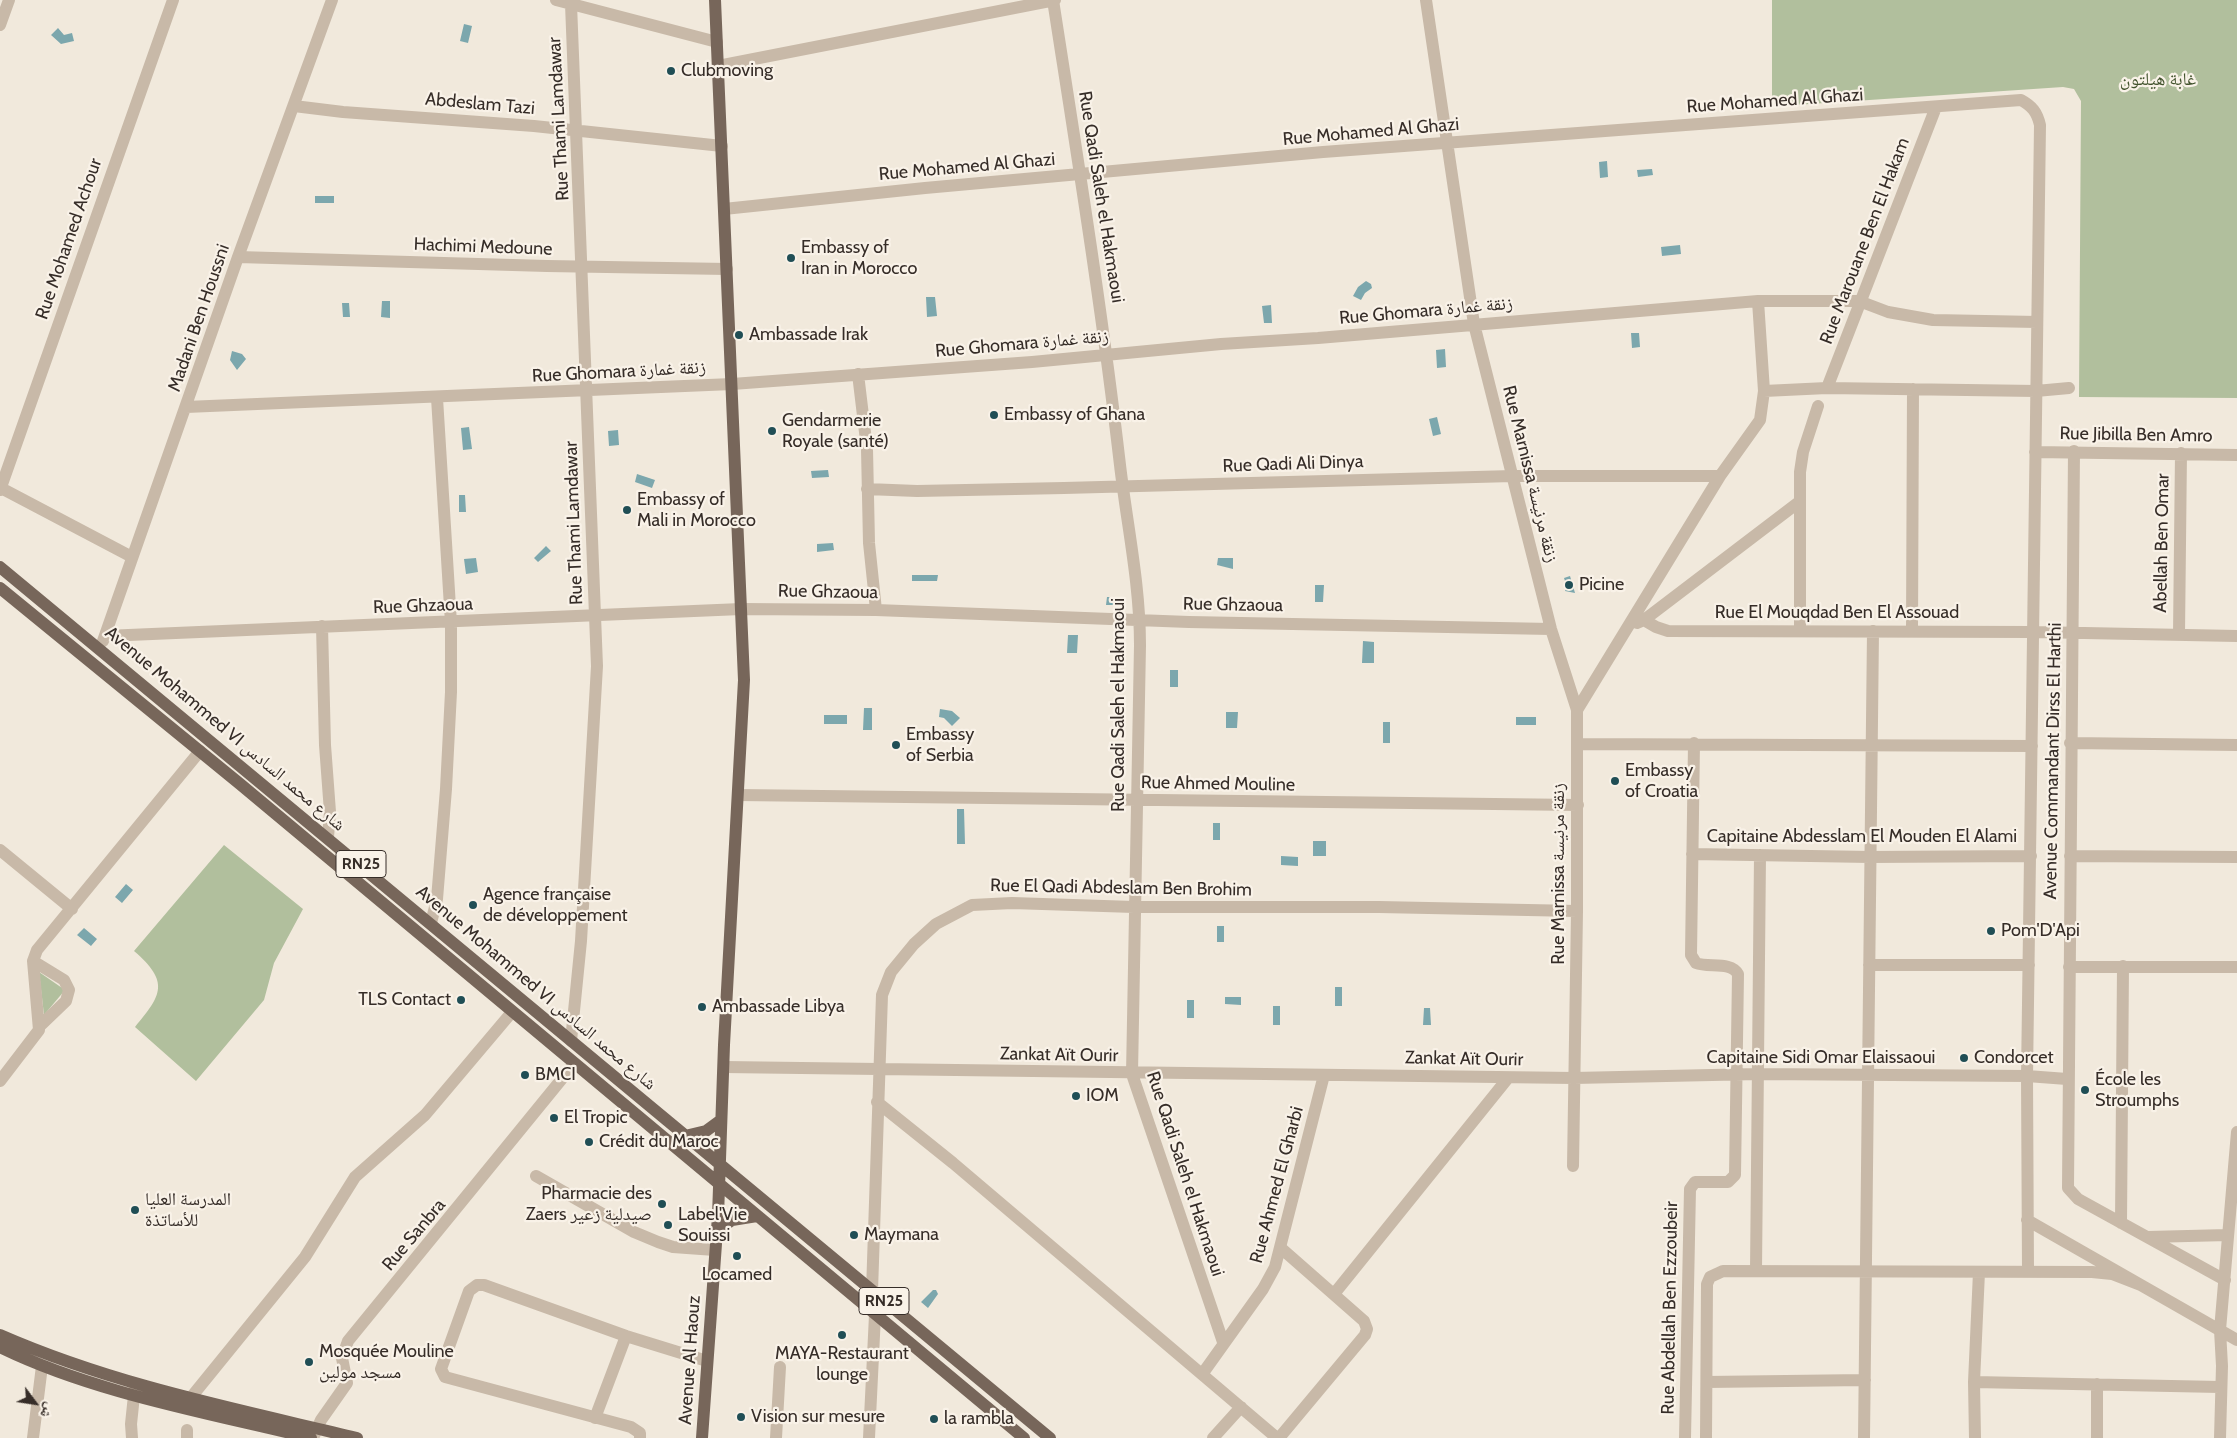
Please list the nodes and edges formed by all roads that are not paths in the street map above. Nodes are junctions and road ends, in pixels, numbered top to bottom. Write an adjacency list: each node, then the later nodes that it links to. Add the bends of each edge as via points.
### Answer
1 (9, 0): 9 (street)
2 (173, 0): 45 (street, Rue Mohamed Achour)
3 (332, 0): 12 (street, Madani Ben Houssni)
4 (556, 0): 8 (street)
5 (716, 0): 10 (main road, Avenue Al Haouz)
6 (1054, 0): 11 (street); 17 (street, Rue Qadi Saleh el Hakmaoui)
7 (1426, 0): 15 (street, Rue Marnissa زنقة مرنيسة)
8 (571, 4): 10 (street); 14 (street, Rue Thami Lamdawar)
9 (0, 24)
10 (717, 42): 11 (main road, Avenue Al Haouz)
11 (718, 66): 16 (main road, Avenue Al Haouz)
12 (294, 106): 14 (street, Abdeslam Tazi); 19 (street, Madani Ben Houssni)
13 (1936, 107): 15 (street, Rue Mohamed Al Ghazi); 23 (street, Rue Marouane Ben El Hakam); 24 (street, Rue Mohamed Al Ghazi, via 2021,100 2037,113 2040,124)
14 (576, 131): 16 (street, Abdeslam Tazi); 20 (street, Rue Thami Lamdawar)
15 (1447, 143): 17 (street, Rue Mohamed Al Ghazi); 25 (street, Rue Marnissa زنقة مرنيسة)
16 (722, 146): 18 (main road, Avenue Al Haouz)
17 (1080, 174): 18 (street, Rue Mohamed Al Ghazi); 26 (street, Rue Qadi Saleh el Hakmaoui)
18 (724, 209): 21 (main road, Avenue Al Haouz)
19 (238, 257): 20 (street, Hachimi Medoune); 37 (street, Madani Ben Houssni)
20 (583, 266): 21 (street, Hachimi Medoune); 32 (street, Rue Thami Lamdawar)
21 (727, 268): 28 (main road, Avenue Al Haouz)
22 (1758, 301): 23 (street, Rue Ghomara زنقة غمارة); 25 (street, Rue Ghomara زنقة غمارة); 34 (street)
23 (1859, 301): 24 (street, via 1888,312 1933,320); 29 (street, Rue Marouane Ben El Hakam)
24 (2037, 322): 33 (street)
25 (1474, 324): 26 (street, Rue Ghomara زنقة غمارة); 42 (street, Rue Marnissa زنقة مرنيسة)
26 (1108, 354): 27 (street, Rue Ghomara زنقة غمارة); 44 (street, Rue Qadi Saleh el Hakmaoui)
27 (858, 374): 28 (street, Rue Ghomara زنقة غمارة); 46 (street, via 867,450)
28 (732, 384): 32 (street, Rue Ghomara زنقة غمارة); 51 (main road, Avenue Al Haouz)
29 (1827, 388): 31 (street); 34 (street)
30 (2070, 388): 33 (street)
31 (1913, 389): 33 (street); 62 (street)
32 (587, 391): 35 (street, Rue Ghomara زنقة غمارة); 53 (street, Rue Thami Lamdawar)
33 (2036, 391): 39 (street)
34 (1764, 392): 43 (street, via 1760,420)
35 (437, 398): 37 (street, Rue Ghomara زنقة غمارة); 56 (street)
36 (1818, 406): 47 (street, via 1802,452)
37 (186, 407): 48 (street, Madani Ben Houssni)
38 (2074, 451): 39 (street, Rue Jibilla Ben Amro); 40 (street, Rue Jibilla Ben Amro); 64 (street, Avenue Commandant Dirss El Harthi)
39 (2035, 452): 63 (street)
40 (2181, 452): 41 (street, Rue Jibilla Ben Amro); 65 (street, Abellah Ben Omar)
41 (2237, 455)
42 (1513, 476): 43 (street, Rue Qadi Ali Dinya); 44 (street, Rue Qadi Ali Dinya); 59 (street, Rue Marnissa زنقة مرنيسة)
43 (1720, 476): 57 (street)
44 (1122, 485): 46 (street, Rue Qadi Ali Dinya, via 964,490); 55 (street, Rue Qadi Saleh el Hakmaoui, via 1137,578)
45 (0, 489): 48 (street)
46 (866, 489): 52 (street)
47 (1800, 502): 54 (street); 60 (street)
48 (132, 556): 66 (street, Madani Ben Houssni)
49 (0, 567): 68 (main road, Avenue Mohammed VI شارع محمد السادس / RN25)
50 (0, 588): 76 (main road, RN25)
51 (741, 609): 52 (street, Rue Ghzaoua); 53 (street, Rue Ghzaoua); 77 (main road, Avenue Al Haouz, via 744,680)
52 (876, 610): 55 (street, Rue Ghzaoua)
53 (595, 615): 56 (street, Rue Ghzaoua); 100 (street, Rue Thami Lamdawar, via 596,710)
54 (1644, 620): 57 (street); 60 (street, Rue El Mouqdad Ben El Assouad, via 1668,631)
55 (1140, 621): 59 (street, Rue Ghzaoua); 78 (street, Rue Qadi Saleh el Hakmaoui)
56 (451, 623): 58 (street, Rue Ghzaoua); 91 (street, via 446,789 437,898)
57 (1630, 625): 69 (street)
58 (322, 626): 66 (street, Rue Ghzaoua); 80 (street, via 330,812)
59 (1551, 629): 69 (street, Rue Marnissa زنقة مرنيسة)
60 (1800, 630): 61 (street, Rue El Mouqdad Ben El Assouad)
61 (1874, 631): 62 (street, Rue El Mouqdad Ben El Assouad); 73 (street)
62 (1912, 631): 63 (street, Rue El Mouqdad Ben El Assouad)
63 (2033, 632): 64 (street, Rue El Mouqdad Ben El Assouad); 75 (street)
64 (2072, 632): 65 (street, Rue El Mouqdad Ben El Assouad); 71 (street, Avenue Commandant Dirss El Harthi)
65 (2179, 634): 67 (street, Rue El Mouqdad Ben El Assouad)
66 (105, 636): 68 (street, Madani Ben Houssni)
67 (2237, 636)
68 (100, 648): 80 (main road, Avenue Mohammed VI شارع محمد السادس / RN25)
69 (1577, 710): 72 (street, Rue Marnissa زنقة مرنيسة)
70 (1694, 743): 72 (street); 73 (street); 82 (street, Rue Abdellah Ben Ezzoubeir)
71 (2070, 743): 74 (street); 85 (street, Avenue Commandant Dirss El Harthi)
72 (1578, 744): 79 (street, Rue Marnissa زنقة مرنيسة)
73 (1871, 744): 75 (street); 86 (street)
74 (2237, 745)
75 (2032, 746): 84 (street)
76 (200, 751): 89 (street); 98 (main road, RN25)
77 (738, 795): 78 (street, Rue Ahmed Mouline); 102 (main road, Avenue Al Haouz)
78 (1136, 801): 79 (street, Rue Ahmed Mouline); 88 (street, Rue Qadi Saleh el Hakmaoui)
79 (1578, 805): 90 (street, Rue Marnissa زنقة مرنيسة)
80 (328, 837): 91 (main road, Avenue Mohammed VI شارع محمد السادس / RN25)
81 (0, 850): 89 (street)
82 (1692, 854): 83 (street, Capitaine Abdesslam El Mouden El Alami); 107 (street, Rue Abdellah Ben Ezzoubeir, via 1692,960 1701,965 1730,967 1738,974)
83 (1760, 855): 86 (street, Capitaine Abdesslam El Mouden El Alami); 106 (street)
84 (2031, 856): 86 (street, Capitaine Abdesslam El Mouden El Alami); 94 (street)
85 (2070, 856): 87 (street); 97 (street, Avenue Commandant Dirss El Harthi)
86 (1870, 857): 93 (street)
87 (2237, 857)
88 (1134, 906): 90 (street, Rue El Qadi Abdeslam Ben Brohim); 103 (street, Rue El Qadi Abdeslam Ben Brohim, via 987,903 972,905 942,920 900,959 885,984 880,1013); 104 (street, Rue Qadi Saleh el Hakmaoui)
89 (72, 909): 92 (street, via 37,950)
90 (1577, 911): 111 (street, Rue Marnissa زنقة مرنيسة)
91 (431, 923): 100 (main road, Avenue Mohammed VI شارع محمد السادس / RN25)
92 (34, 961): 99 (street); 99 (street, via 64,980 69,990 66,1001)
93 (1869, 965): 94 (street); 108 (street)
94 (2029, 965): 109 (street)
95 (2123, 966): 96 (street); 97 (street); 124 (street)
96 (2237, 966)
97 (2069, 967): 112 (street, Avenue Commandant Dirss El Harthi)
98 (512, 1012): 101 (main road, RN25); 155 (street, via 425,1115 355,1177 305,1257)
99 (40, 1025): 113 (street, via 35,1037)
100 (571, 1041): 117 (main road, Avenue Mohammed VI شارع محمد السادس / RN25)
101 (574, 1064): 121 (main road, Avenue Mohammed VI شارع محمد السادس / RN25); 158 (street, Rue Sanbra, via 348,1341 342,1358 348,1383)
102 (724, 1067): 103 (street, Zankat Aït Ourir); 115 (main road, Avenue Al Haouz)
103 (878, 1070): 104 (street, Zankat Aït Ourir); 114 (street, Rue El Qadi Abdeslam Ben Brohim)
104 (1132, 1074): 105 (street, Zankat Aït Ourir); 143 (street, Rue Qadi Saleh el Hakmaoui)
105 (1324, 1074): 110 (street, Zankat Aït Ourir); 128 (street, Rue Ahmed El Gharbi)
106 (1758, 1074): 107 (street, Capitaine Sidi Omar Elaissaoui); 108 (street, Capitaine Sidi Omar Elaissaoui); 130 (street)
107 (1736, 1075): 111 (street, Capitaine Sidi Omar Elaissaoui); 170 (street, Rue Abdellah Ben Ezzoubeir, via 1735,1175 1728,1182 1695,1182 1690,1189)
108 (1868, 1076): 109 (street, Capitaine Sidi Omar Elaissaoui); 132 (street)
109 (2027, 1076): 112 (street, Capitaine Sidi Omar Elaissaoui); 123 (street)
110 (1508, 1078): 111 (street, Zankat Aït Ourir); 137 (street)
111 (1574, 1078): 119 (street, Rue Marnissa زنقة مرنيسة)
112 (2067, 1079): 124 (street, Avenue Commandant Dirss El Harthi, via 2068,1188 2074,1196)
113 (0, 1081)
114 (877, 1102): 136 (street, Rue El Qadi Abdeslam Ben Brohim); 148 (street)
115 (721, 1120): 117 (main road, via 706,1131); 118 (main road, Avenue Al Haouz)
116 (2237, 1132): 126 (street)
117 (685, 1136): 118 (main road, Avenue Mohammed VI شارع محمد السادس / RN25)
118 (719, 1164): 121 (main road, Avenue Al Haouz); 136 (main road, Avenue Mohammed VI شارع محمد السادس / RN25)
119 (1573, 1166)
120 (536, 1176): 129 (street, via 634,1232 658,1242 673,1247)
121 (718, 1184): 122 (main road, Avenue Mohammed VI شارع محمد السادس / RN25); 125 (main road, Avenue Al Haouz)
122 (757, 1216): 125 (main road, via 736,1219); 138 (main road, Avenue Mohammed VI شارع محمد السادس / RN25)
123 (2027, 1220): 131 (street); 135 (street)
124 (2121, 1222): 127 (street, Avenue Commandant Dirss El Harthi)
125 (716, 1232): 129 (main road, Avenue Al Haouz)
126 (2228, 1235): 127 (street); 134 (street)
127 (2147, 1237): 134 (street, Avenue Commandant Dirss El Harthi)
128 (1282, 1249): 137 (street); 143 (street, Rue Ahmed El Gharbi, via 1263,1288)
129 (715, 1250): 145 (main road, Avenue Al Haouz)
130 (1756, 1271): 132 (street, Rue Abdellah Ben Ezzoubeir); 150 (street, Rue Abdellah Ben Ezzoubeir, via 1723,1271 1710,1276 1707,1284)
131 (2028, 1271): 133 (street, Rue Abdellah Ben Ezzoubeir); 135 (street, Rue Abdellah Ben Ezzoubeir, via 2102,1273)
132 (1865, 1272): 133 (street, Rue Abdellah Ben Ezzoubeir); 149 (street)
133 (1978, 1272): 151 (street)
134 (2226, 1280): 139 (street)
135 (2143, 1286): 139 (street)
136 (872, 1291): 167 (main road, Avenue Mohammed VI شارع محمد السادس / RN25)
137 (1334, 1294): 169 (street, via 1364,1321 1365,1335)
138 (875, 1315): 165 (street); 166 (main road, Avenue Mohammed VI شارع محمد السادس / RN25)
139 (2220, 1330): 142 (street); 153 (street)
140 (0, 1335): 154 (main road)
141 (626, 1336): 145 (street); 157 (street); 157 (street, via 484,1285 468,1291 441,1369 445,1377)
142 (2237, 1340)
143 (1223, 1342): 148 (street, Rue Ahmed El Gharbi)
144 (0, 1347): 146 (main road)
145 (707, 1361): 163 (main road, Avenue Al Haouz)
146 (42, 1366): 154 (main road); 159 (street)
147 (780, 1367): 164 (street)
148 (1203, 1373): 156 (street)
149 (1865, 1380): 150 (street); 172 (street)
150 (1707, 1382): 171 (street, Rue Abdellah Ben Ezzoubeir)
151 (1974, 1382): 152 (street); 173 (street)
152 (2097, 1384): 153 (street); 174 (street)
153 (2220, 1387): 175 (street)
154 (135, 1389): 155 (main road); 160 (street)
155 (188, 1402): 158 (main road)
156 (1241, 1407): 168 (street); 169 (street)
157 (595, 1418): 162 (street, via 631,1427 640,1433)
158 (313, 1435): 161 (main road)
159 (33, 1438)
160 (132, 1438)
161 (357, 1438)
162 (640, 1438)
163 (702, 1438)
164 (776, 1438)
165 (869, 1438)
166 (1024, 1438)
167 (1050, 1438)
168 (1213, 1438)
169 (1278, 1438)
170 (1685, 1438)
171 (1706, 1438)
172 (1864, 1438)
173 (1975, 1438)
174 (2097, 1438)
175 (2220, 1438)

